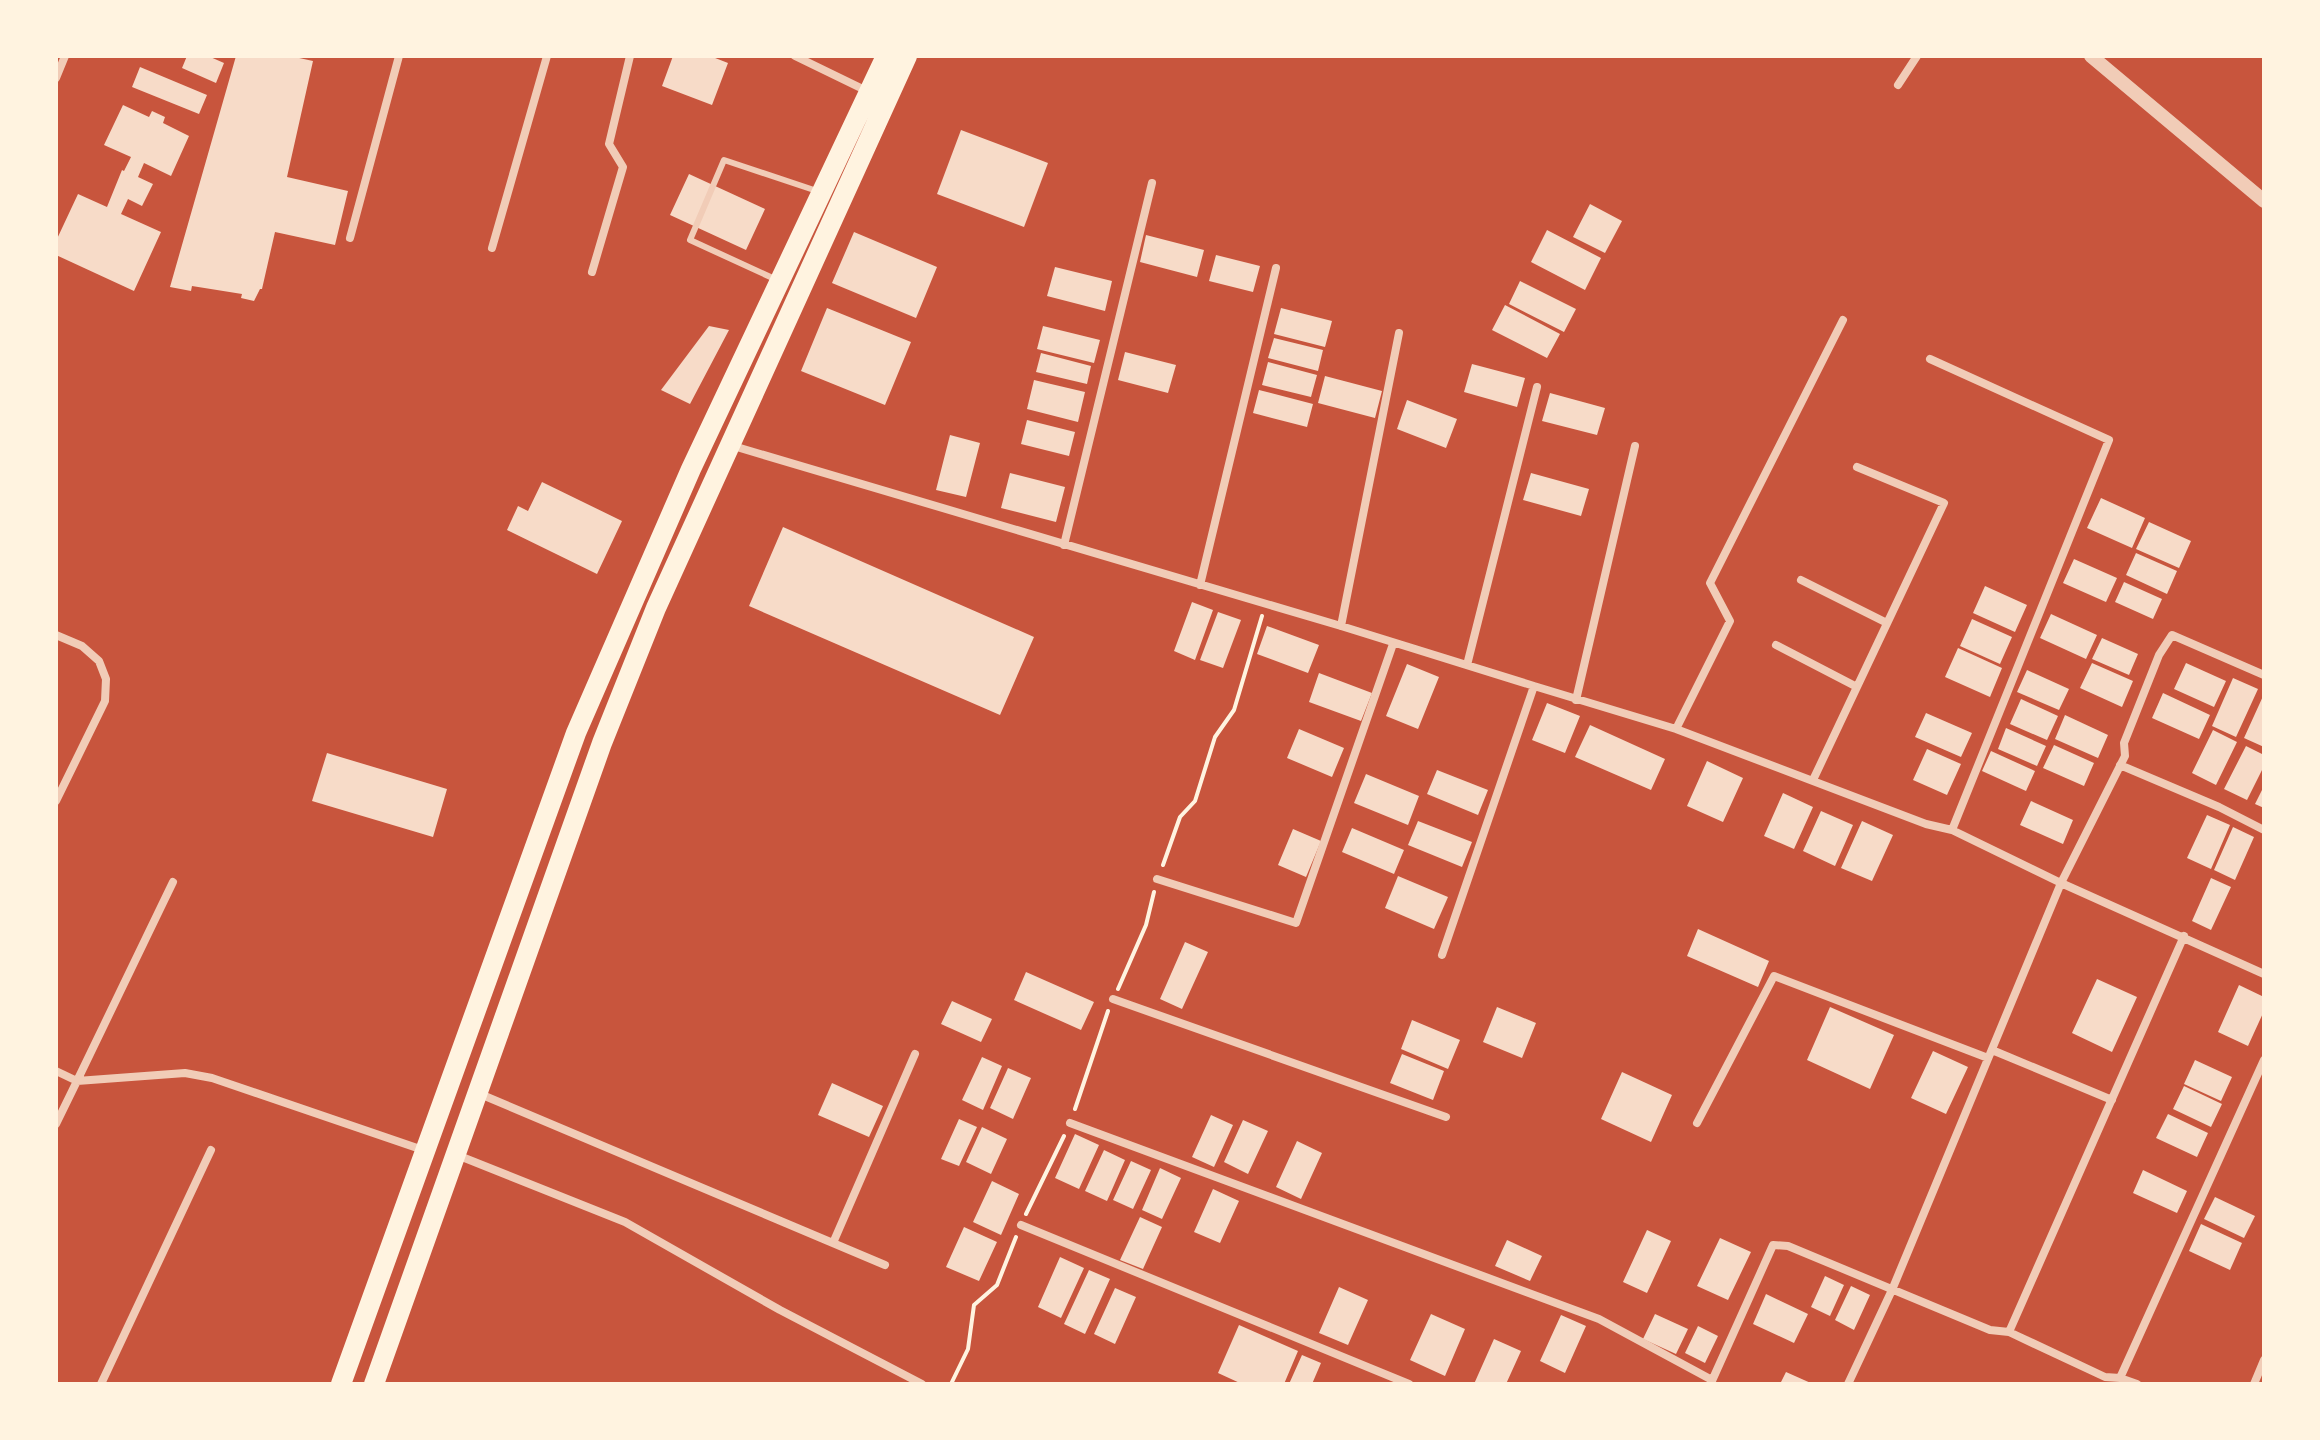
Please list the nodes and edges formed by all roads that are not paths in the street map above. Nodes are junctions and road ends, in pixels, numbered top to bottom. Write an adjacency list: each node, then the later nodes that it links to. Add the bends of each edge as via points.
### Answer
1 (65, 56): 10 (street)
2 (399, 56): 16 (street)
3 (547, 56): 17 (street)
4 (630, 56): 19 (street, via 609,144 623,167)
5 (795, 56): 12 (street)
6 (886, 56): 12 (main road)
7 (907, 56): 12 (main road)
8 (1917, 56): 11 (street)
9 (2091, 56): 15 (street)
10 (56, 78)
11 (1898, 85)
12 (878, 96): 14 (main road); 25 (main road)
13 (1152, 183): 28 (street)
14 (822, 193): 20 (main road); 20 (lane, via 724,160 690,240)
15 (2264, 201)
16 (350, 238)
17 (492, 248)
18 (1276, 268): 30 (street)
19 (592, 272)
20 (781, 281): 66 (main road, via 691,469 576,733)
21 (1843, 320): 41 (street, via 1710,583 1730,621)
22 (1399, 333): 32 (street)
23 (1930, 359): 45 (street, via 2109,440)
24 (1537, 387): 36 (street)
25 (728, 445): 28 (street); 59 (main road, via 602,743)
26 (1635, 446): 40 (street)
27 (1857, 467): 31 (street, via 1944,503)
28 (1064, 545): 30 (street)
29 (1801, 580): 31 (street)
30 (1200, 585): 32 (street)
31 (1887, 623): 39 (street)
32 (1341, 626): 34 (street)
33 (56, 635): 44 (street, via 82,646 99,661 106,679 105,701)
34 (1393, 644): 36 (street); 47 (street, via 1296,923)
35 (1776, 645): 39 (street)
36 (1467, 665): 38 (street)
37 (2264, 675): 42 (street, via 2172,635 2159,655)
38 (1534, 686): 40 (street); 51 (street)
39 (1857, 687): 43 (street)
40 (1576, 700): 41 (street)
41 (1676, 729): 43 (street)
42 (2120, 765): 46 (street); 49 (street)
43 (1813, 780): 45 (street)
44 (56, 801)
45 (1952, 830): 49 (street)
46 (2264, 830)
47 (1157, 879)
48 (173, 882): 58 (street)
49 (2061, 883): 50 (street); 55 (street)
50 (2184, 936): 52 (street); 60 (street)
51 (1442, 955)
52 (2264, 974)
53 (1113, 999): 61 (street)
54 (915, 1054): 69 (street)
55 (1990, 1054): 60 (street); 63 (street, via 1774,976); 71 (street)
56 (2264, 1060): 74 (street)
57 (56, 1071): 58 (street)
58 (77, 1081): 64 (street); 66 (street, via 185,1073 212,1078)
59 (477, 1092): 67 (main road); 69 (street)
60 (2112, 1100): 72 (street)
61 (1446, 1117)
62 (1070, 1123): 75 (street, via 1599,1319)
63 (1697, 1123)
64 (56, 1124)
65 (211, 1150): 76 (street)
66 (426, 1151): 77 (main road)
67 (454, 1154): 78 (main road); 79 (street, via 625,1222)
68 (1021, 1225): 80 (street)
69 (833, 1243): 70 (street)
70 (885, 1265)
71 (1892, 1290): 72 (street, via 1990,1330); 75 (street, via 1788,1246 1773,1245); 81 (street)
72 (2009, 1332): 74 (street, via 2105,1377)
73 (2264, 1360): 83 (street)
74 (2120, 1378): 82 (street)
75 (1712, 1382)
76 (101, 1384)
77 (341, 1384)
78 (374, 1384)
79 (922, 1384)
80 (1409, 1384)
81 (1848, 1384)
82 (2137, 1384)
83 (2254, 1384)

